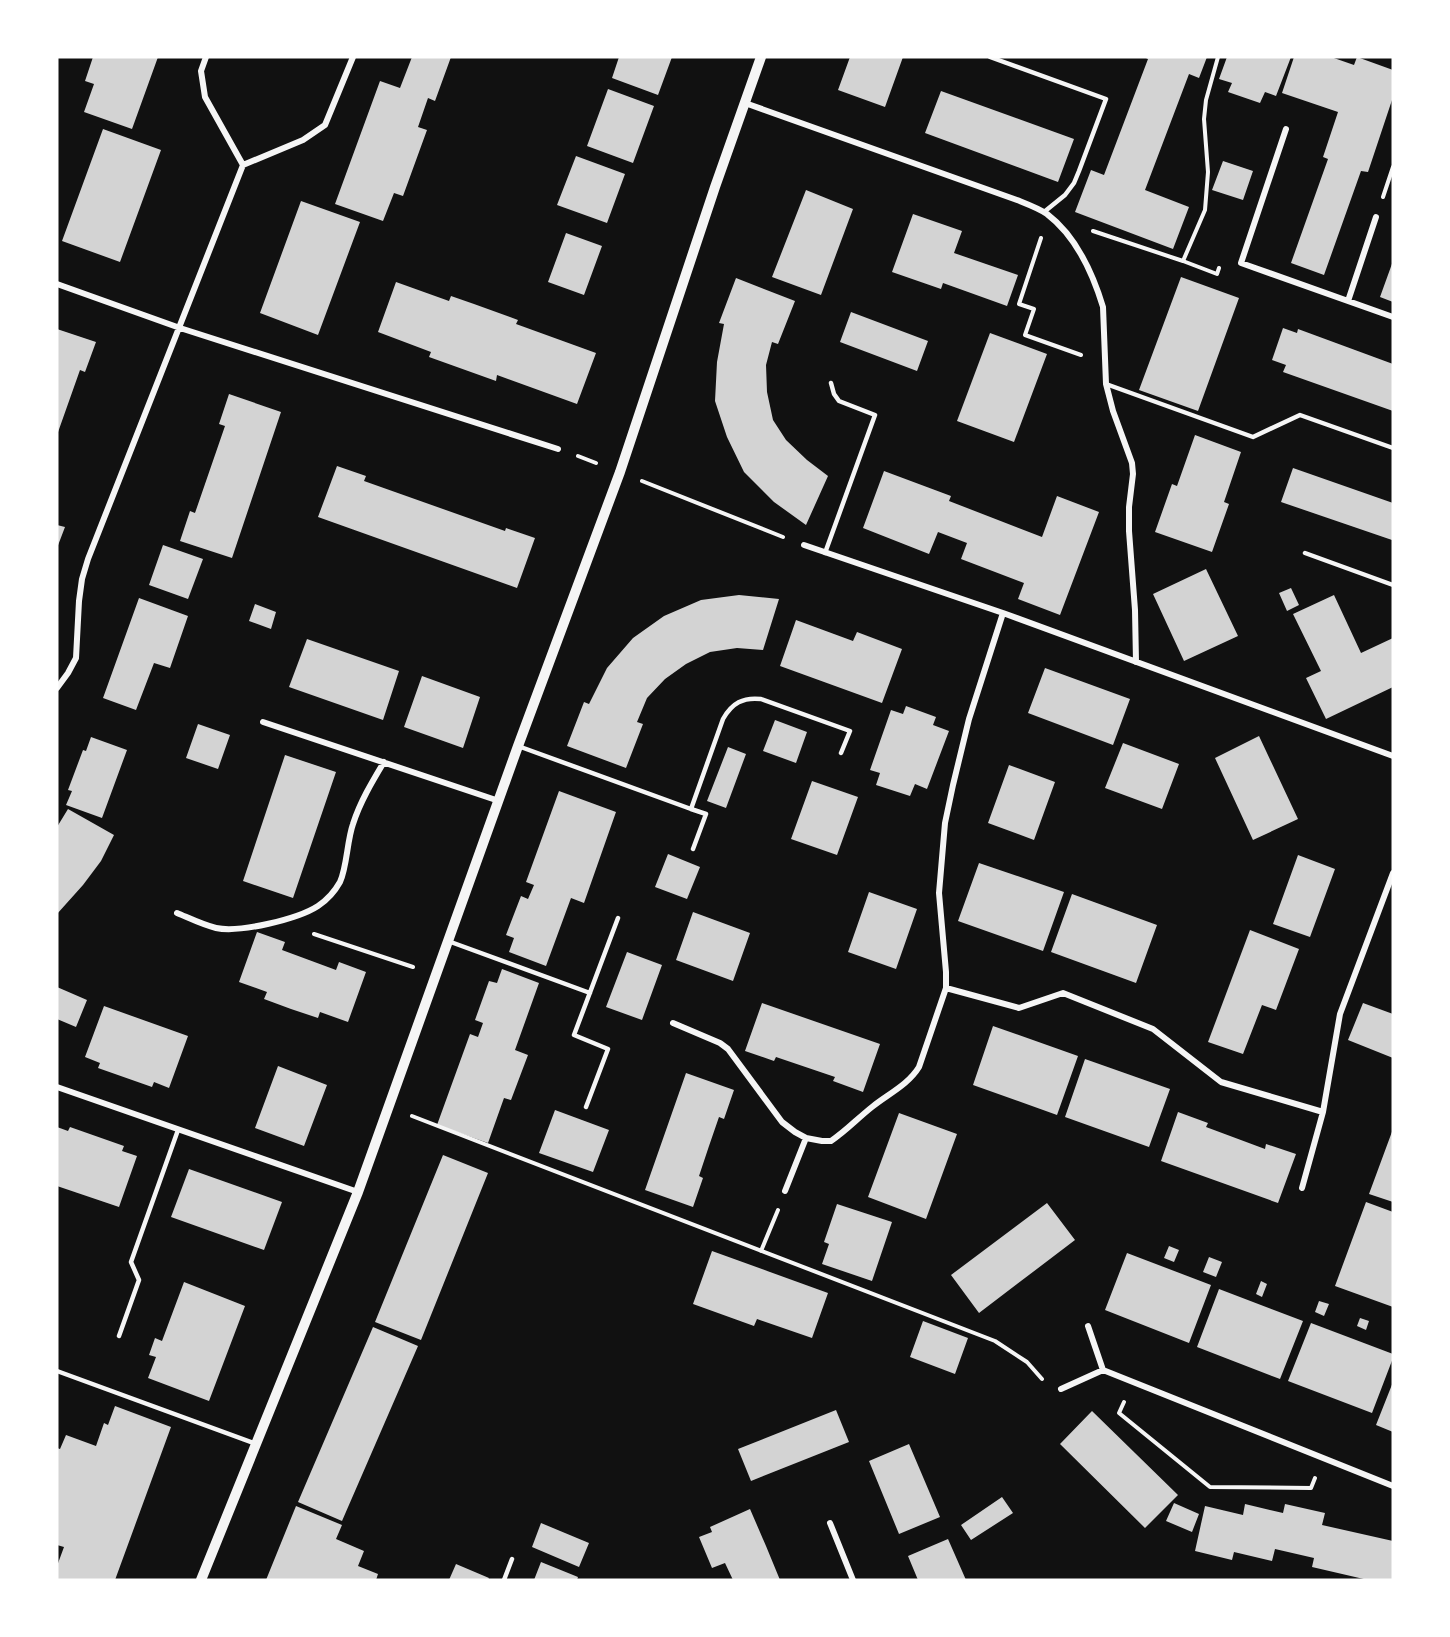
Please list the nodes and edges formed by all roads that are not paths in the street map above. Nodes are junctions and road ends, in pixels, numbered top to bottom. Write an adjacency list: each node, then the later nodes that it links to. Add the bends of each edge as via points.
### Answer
1 (206, 57): 7 (street, via 201,71 204,97)
2 (353, 57): 7 (street, via 325,125 303,140)
3 (761, 57): 5 (street)
4 (990, 57): 8 (lane, via 1106,99 1074,183)
5 (745, 103): 8 (street); 26 (street, via 620,472)
6 (1286, 129): 11 (street, via 1241,263)
7 (243, 165): 13 (street)
8 (1044, 212): 15 (street, via 1071,239 1097,288 1103,308)
9 (1376, 217): 11 (street)
10 (57, 284): 13 (street)
11 (1348, 301): 12 (street)
12 (1393, 317)
13 (180, 328): 16 (street); 24 (street, via 88,559 79,601 76,658)
14 (831, 383): 19 (lane, via 838,401 875,414)
15 (1106, 384): 17 (lane, via 1253,436 1300,414); 23 (street, via 1132,463 1129,531)
16 (558, 448)
17 (1393, 448)
18 (804, 546): 19 (street)
19 (825, 553): 22 (street)
20 (1305, 553): 21 (lane)
21 (1393, 585)
22 (1003, 613): 23 (street); 37 (street, via 969,719 945,823 939,893)
23 (1136, 662): 28 (street)
24 (57, 688)
25 (263, 722): 29 (street)
26 (518, 746): 30 (street); 31 (lane)
27 (841, 753): 31 (lane, via 850,731 761,699 738,702 723,719)
28 (1393, 756)
29 (384, 762): 30 (street); 34 (street, via 359,808 339,884 319,906 262,925 221,928)
30 (498, 801): 36 (street)
31 (691, 809): 32 (lane, via 706,814)
32 (693, 849)
33 (1393, 873): 42 (street, via 1340,1014)
34 (177, 913)
35 (618, 918): 38 (lane)
36 (448, 941): 38 (lane); 47 (street)
37 (946, 988): 42 (street, via 1019,1008 1063,993 1153,1029 1221,1082); 44 (street, via 919,1067 909,1081 831,1141)
38 (590, 993): 41 (lane, via 574,1035 608,1049)
39 (673, 1023): 44 (street, via 728,1049 782,1122)
40 (57, 1087): 43 (street)
41 (586, 1107)
42 (1323, 1112): 45 (street)
43 (178, 1130): 47 (street); 49 (lane, via 131,1262 139,1280)
44 (806, 1138): 46 (street)
45 (1302, 1188)
46 (785, 1191)
47 (358, 1192): 53 (street)
48 (1088, 1326): 50 (street)
49 (119, 1336)
50 (1103, 1370): 52 (street); 54 (street)
51 (57, 1371): 53 (lane)
52 (1061, 1389)
53 (256, 1443): 57 (street)
54 (1393, 1486)
55 (830, 1524): 59 (street)
56 (512, 1559): 58 (lane)
57 (201, 1580)
58 (504, 1580)
59 (853, 1580)

